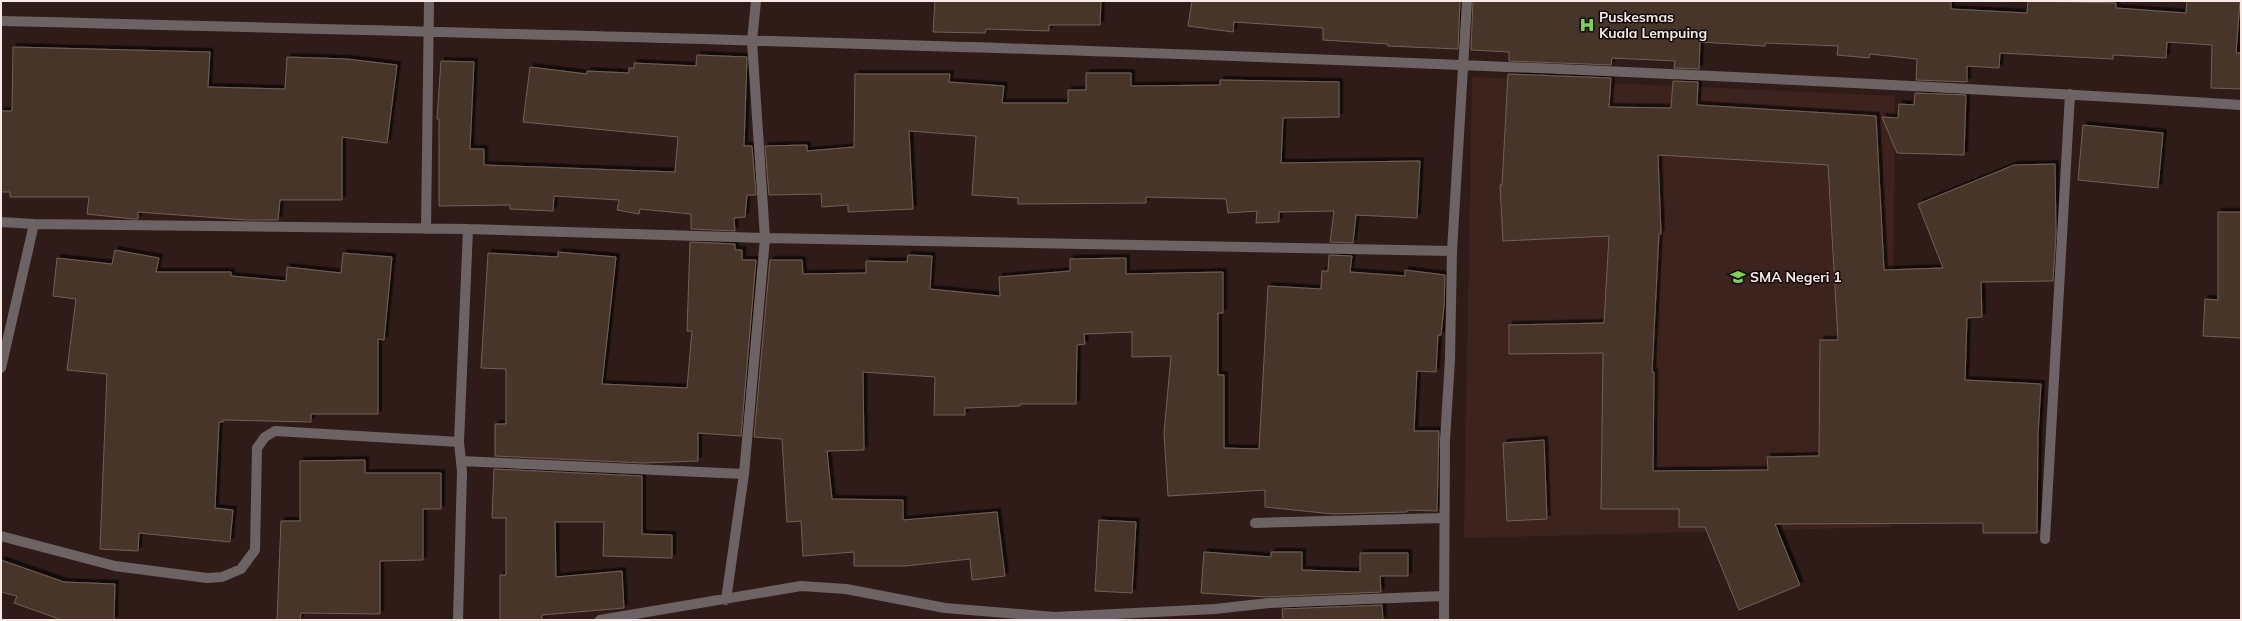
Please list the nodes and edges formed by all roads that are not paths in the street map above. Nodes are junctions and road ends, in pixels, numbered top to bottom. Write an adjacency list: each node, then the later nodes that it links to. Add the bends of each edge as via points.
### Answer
1 (429, 1): 5 (street)
2 (756, 1): 6 (street)
3 (1467, 1): 7 (street)
4 (1, 21): 5 (street)
5 (429, 31): 6 (street); 13 (street)
6 (752, 41): 7 (street); 14 (street)
7 (1464, 66): 8 (street); 15 (street)
8 (2070, 94): 9 (street); 23 (street)
9 (2241, 105)
10 (1, 222): 11 (street)
11 (34, 224): 13 (street); 16 (street)
12 (468, 228): 13 (street); 14 (street); 17 (street)
13 (426, 229)
14 (765, 238): 15 (street); 19 (street)
15 (1452, 251): 20 (street)
16 (1, 368)
17 (460, 442): 18 (street); 22 (street, via 275,431 265,437 257,448 255,550 241,569 222,577 207,578 115,566)
18 (461, 461): 19 (street); 27 (street)
19 (744, 474): 25 (street)
20 (1444, 518): 21 (street); 24 (street)
21 (1255, 523)
22 (1, 536)
23 (2045, 538)
24 (1443, 596): 26 (street, via 1277,603); 29 (street)
25 (726, 600): 26 (street, via 802,586 846,589 945,608); 28 (street)
26 (1055, 618)
27 (458, 620)
28 (600, 620)
29 (1444, 620)

